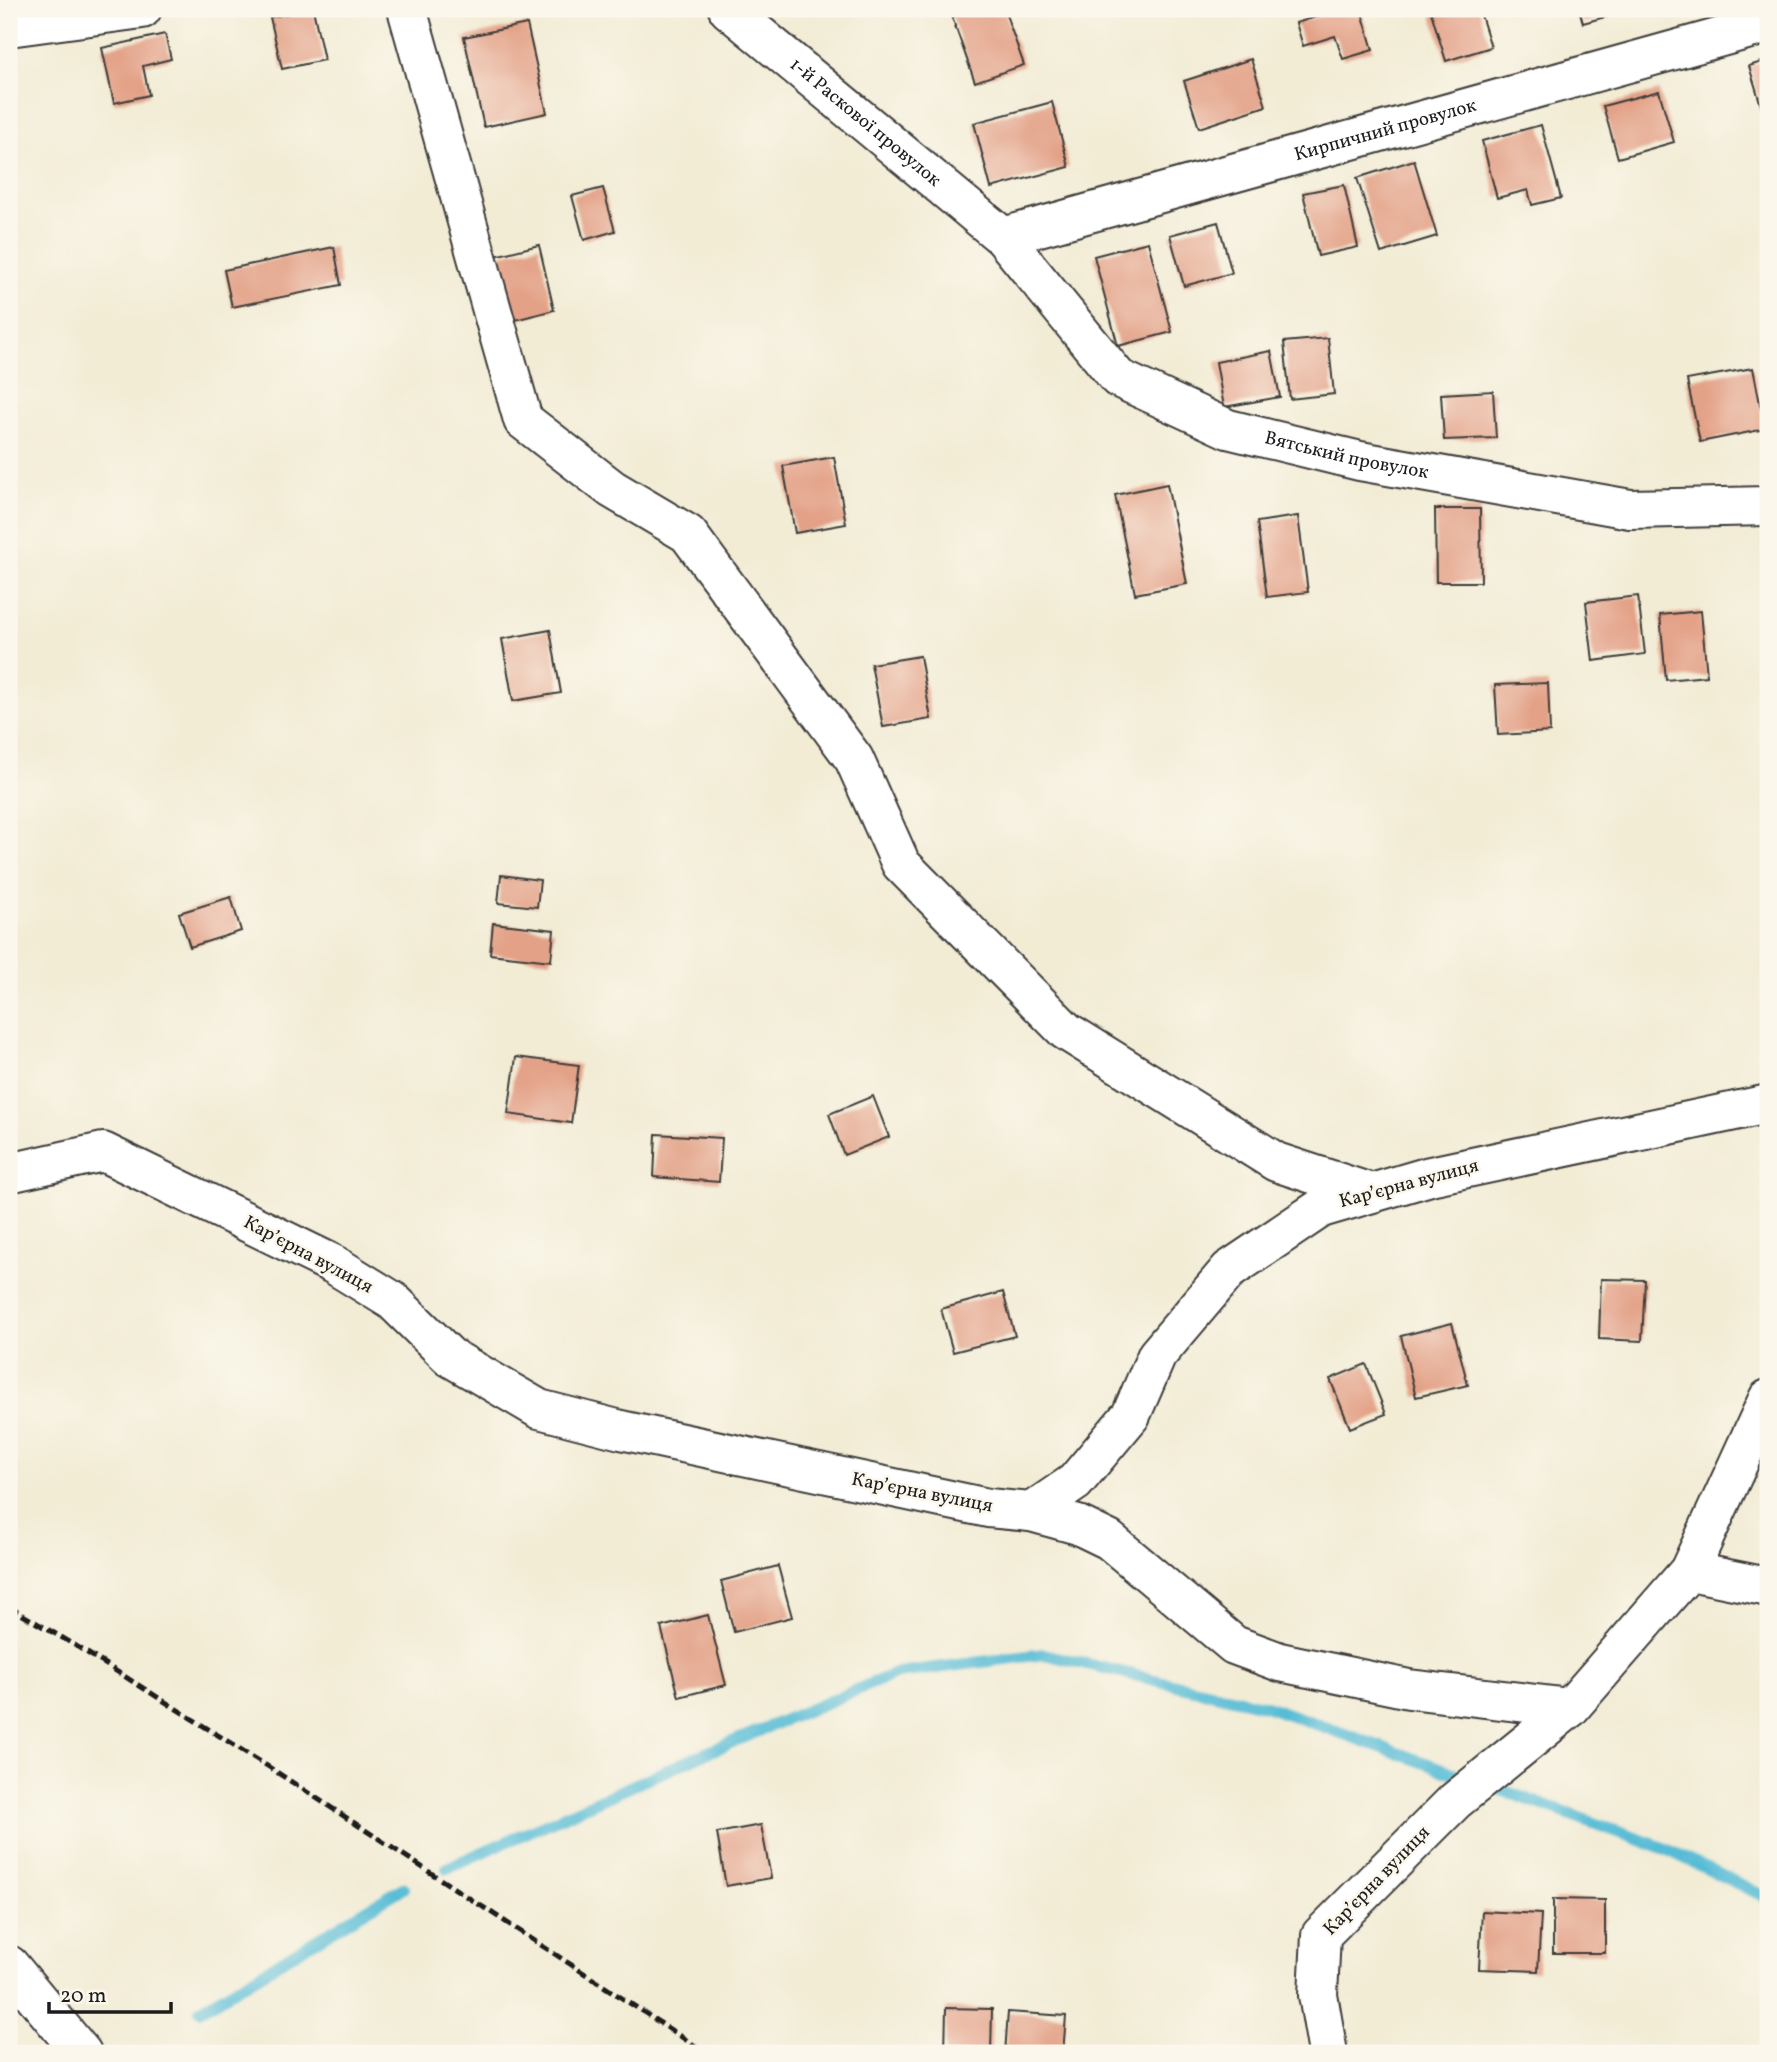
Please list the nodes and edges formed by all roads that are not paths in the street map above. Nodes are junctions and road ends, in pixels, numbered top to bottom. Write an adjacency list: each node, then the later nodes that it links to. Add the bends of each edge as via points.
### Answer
1 (142, 9): 5 (street)
2 (407, 9): 10 (street, via 523,420 612,489 688,534 854,759 901,864 1066,1031 1276,1162)
3 (728, 9): 6 (street, 1-й Раскової провулок)
4 (1768, 24): 6 (street, Кирпичний провулок)
5 (9, 27)
6 (1003, 237): 7 (street, Вятський провулок, via 1118,378 1228,429 1360,461 1630,509)
7 (1768, 506)
8 (1768, 1104): 10 (street, Карʼєрна вулиця, via 1430,1175)
9 (9, 1173): 12 (street, Карʼєрна вулиця, via 103,1152 333,1264 393,1301 450,1357 539,1409 974,1505)
10 (1371, 1194): 12 (street, Карʼєрна вулиця, via 1321,1208 1229,1270 1157,1355 1131,1415 1075,1482)
11 (1768, 1399): 13 (street, Карʼєрна вулиця)
12 (1031, 1512): 15 (street, via 1110,1540 1234,1646 1280,1662 1409,1689)
13 (1689, 1571): 14 (street); 15 (street, Карʼєрна вулиця)
14 (1768, 1587)
15 (1570, 1708): 18 (street, Карʼєрна вулиця, via 1455,1801 1321,1935 1318,1994)
16 (9, 1965): 17 (street)
17 (82, 2053)
18 (1328, 2053)

